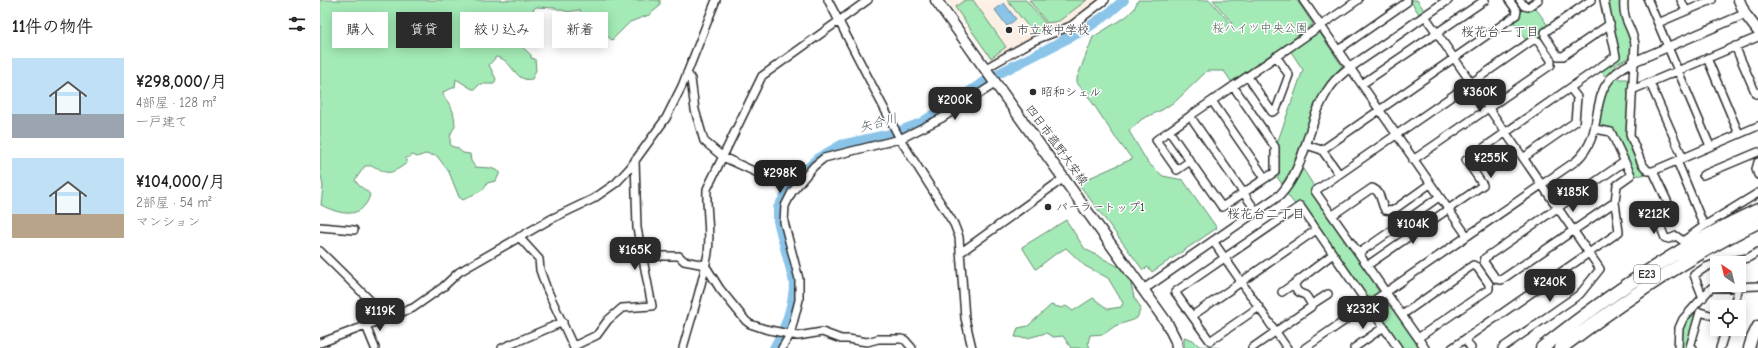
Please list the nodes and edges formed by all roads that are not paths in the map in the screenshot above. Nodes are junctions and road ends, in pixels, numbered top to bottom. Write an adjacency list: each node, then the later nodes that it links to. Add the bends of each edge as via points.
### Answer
1 (716, 0): 41 (street)
2 (828, 0): 24 (street)
3 (868, 0): 24 (street)
4 (936, 0): 39 (main road, 四日市菰野大安線)
5 (1105, 0): 39 (street, via 1071,26 1035,40)
6 (1304, 0): 27 (street)
7 (1358, 0): 27 (street)
8 (1407, 0): 33 (street)
9 (1448, 0): 23 (street)
10 (1485, 0): 29 (street)
11 (1509, 0): 35 (street, via 1517,11 1516,15)
12 (1520, 0): 13 (street, via 1528,7)
13 (1538, 0)
14 (1592, 0): 26 (street, via 1544,32 1558,56 1563,56)
15 (1604, 0): 26 (street)
16 (1624, 0): 37 (street, via 1624,15 1634,37)
17 (1648, 0): 25 (street)
18 (1681, 0): 21 (street)
19 (1712, 0): 21 (street)
20 (1739, 0): 22 (main road)
21 (1686, 11): 25 (street)
22 (1745, 14): 28 (main road); 32 (street)
23 (1425, 16): 29 (street); 38 (street)
24 (838, 21): 61 (street); 66 (street, via 762,76)
25 (1658, 23): 32 (street)
26 (1610, 24): 48 (street, via 1616,56)
27 (1321, 25): 33 (street); 34 (street)
28 (1758, 31)
29 (1437, 33): 35 (street); 46 (street)
30 (1758, 37): 31 (street)
31 (1735, 46): 36 (street); 50 (street, via 1756,94)
32 (1668, 47): 37 (street); 40 (street)
33 (1338, 50): 38 (street)
34 (1276, 56): 42 (street); 42 (street, via 1289,75 1276,110 1272,112)
35 (1454, 58): 44 (street); 53 (street)
36 (1707, 58): 40 (street); 59 (street)
37 (1633, 62): 49 (street); 56 (street, via 1616,72 1606,83 1598,104)
38 (1350, 68): 46 (street); 62 (street, via 1338,76 1328,90)
39 (986, 69): 43 (main road, 四日市菰野大安線)
40 (1678, 71): 45 (street); 63 (street)
41 (687, 73): 66 (street, via 691,79 695,110 704,141); 68 (street, via 666,118)
42 (1248, 76): 47 (street)
43 (996, 83): 61 (street, via 942,118); 78 (main road, 四日市菰野大安線)
44 (1471, 83): 52 (street); 52 (street, via 1533,40 1538,41 1551,60 1551,65); 60 (street)
45 (1650, 83): 49 (street); 70 (street)
46 (1362, 84): 53 (street)
47 (1233, 86): 51 (street); 79 (street, via 1275,148 1275,172)
48 (1570, 88): 58 (street); 67 (street, via 1577,97 1575,122)
49 (1632, 90): 74 (street, via 1630,136 1642,164 1648,171)
50 (1758, 93)
51 (1212, 101): 54 (street); 79 (street)
52 (1488, 108): 58 (street); 69 (street)
53 (1379, 110): 60 (street); 64 (street)
54 (1190, 116): 57 (street); 83 (street)
55 (1758, 126): 59 (street)
56 (1595, 129): 72 (street, via 1611,132); 82 (street, via 1580,157)
57 (1169, 131): 71 (street); 71 (street, via 1156,140 1176,170)
58 (1505, 133): 67 (street); 88 (street, via 1466,160 1483,184)
59 (1739, 134): 63 (street)
60 (1396, 135): 69 (street); 75 (street)
61 (900, 139): 105 (street, via 954,224 959,237); 141 (street, via 824,158 792,192 785,206 784,222 799,279 799,300)
62 (1306, 145): 64 (street); 90 (street, via 1296,172 1285,190)
63 (1710, 146): 70 (street)
64 (1322, 150): 75 (street)
65 (1758, 152): 76 (street)
66 (723, 157): 80 (street); 113 (street, via 707,189 709,231)
67 (1523, 158): 82 (street)
68 (635, 160): 101 (street, via 616,183 593,199); 109 (street, via 636,228)
69 (1413, 160): 81 (street)
70 (1680, 160): 74 (street); 95 (street)
71 (1190, 161): 83 (street, via 1222,208)
72 (1624, 162): 86 (street, via 1631,175 1617,185); 87 (street)
73 (1758, 162): 77 (street)
74 (1653, 171): 95 (street, via 1669,205 1669,209 1659,213 1658,220 1665,238 1676,236 1683,241)
75 (1339, 174): 92 (street, via 1316,191)
76 (1703, 175)
77 (1758, 175)
78 (1064, 178): 105 (street); 123 (main road, 四日市菰野大安線)
79 (1265, 178): 83 (street)
80 (775, 181)
81 (1430, 184): 85 (street); 91 (street)
82 (1542, 184): 87 (street); 100 (street)
83 (1244, 193): 90 (street)
84 (1758, 193): 95 (street)
85 (1439, 197): 88 (street); 94 (street)
86 (1615, 202): 99 (street); 107 (street, via 1619,232)
87 (1557, 208): 99 (street); 112 (street, via 1485,258)
88 (1448, 209): 100 (street); 114 (street)
89 (1758, 210): 163 (highway, E23, via 1719,229 1616,293)
90 (1256, 211): 102 (street)
91 (1392, 211): 92 (street, via 1385,210 1380,195 1372,188); 94 (street)
92 (1333, 215): 106 (street)
93 (1758, 222): 164 (highway, E23, via 1657,280)
94 (1401, 224): 106 (street)
95 (1704, 226)
96 (320, 227): 97 (street)
97 (354, 230)
98 (1316, 230): 108 (street); 110 (street, via 1300,206); 118 (street)
99 (1573, 230): 107 (street); 117 (street, via 1501,280)
100 (1466, 236): 126 (street)
101 (519, 237): 135 (street, via 458,272 419,304); 136 (street, via 539,259 546,287)
102 (1213, 241): 110 (street); 123 (street)
103 (320, 251): 135 (street, via 384,314)
104 (1758, 252): 111 (street)
105 (960, 253): 152 (street, via 965,318)
106 (1359, 253): 114 (street)
107 (1589, 253): 144 (street); 162 (street, via 1600,269 1580,294)
108 (1333, 254): 119 (street); 130 (street)
109 (642, 256): 113 (street, via 679,256 684,261); 146 (street, via 652,306 622,308 597,335)
110 (1225, 258): 118 (street); 134 (street, via 1176,292)
111 (1746, 258)
112 (1484, 262): 116 (street); 117 (street)
113 (705, 265): 141 (street, via 746,321); 149 (street)
114 (1368, 265): 126 (street)
115 (1710, 266): 128 (street, via 1694,274)
116 (1477, 267): 120 (street); 132 (street, via 1473,266)
117 (1496, 279): 120 (street)
118 (1241, 282): 131 (street); 134 (street)
119 (1295, 283): 125 (street); 129 (street, via 1297,291 1306,296)
120 (1489, 284): 143 (street, via 1489,289)
121 (1758, 286): 122 (street)
122 (1746, 287)
123 (1144, 289): 153 (main road, 四日市菰野大安線, via 1168,323)
124 (1710, 289): 128 (street)
125 (1282, 292)
126 (1386, 292): 130 (street); 132 (street)
127 (1328, 294): 129 (street)
128 (1703, 298): 165 (street, via 1681,322)
129 (1311, 305): 140 (street)
130 (1368, 305): 139 (street); 156 (street)
131 (1259, 307): 134 (street, via 1210,341); 140 (street)
132 (1402, 315): 143 (street)
133 (1710, 315): 166 (street, via 1700,312 1690,347)
134 (1192, 316)
135 (386, 319): 137 (street)
136 (562, 322): 146 (street); 148 (street)
137 (366, 326): 145 (street); 147 (street)
138 (1758, 326): 168 (main road)
139 (1384, 328): 157 (street); 158 (street)
140 (1276, 332): 154 (street); 155 (street)
141 (789, 334): 150 (street); 151 (street, via 798,336 822,332 841,339 867,342 878,339 901,339)
142 (1724, 336): 167 (street)
143 (1418, 338): 159 (street)
144 (1465, 339): 160 (street); 161 (street)
145 (320, 343)
146 (574, 347)
147 (375, 348)
148 (502, 348)
149 (682, 348)
150 (782, 348)
151 (912, 348)
152 (972, 348)
153 (1177, 348)
154 (1252, 348)
155 (1287, 348)
156 (1305, 348)
157 (1354, 348)
158 (1398, 348)
159 (1425, 348)
160 (1452, 348)
161 (1471, 348)
162 (1502, 348)
163 (1542, 348)
164 (1561, 348)
165 (1678, 348)
166 (1693, 348)
167 (1720, 348)
168 (1749, 348)

